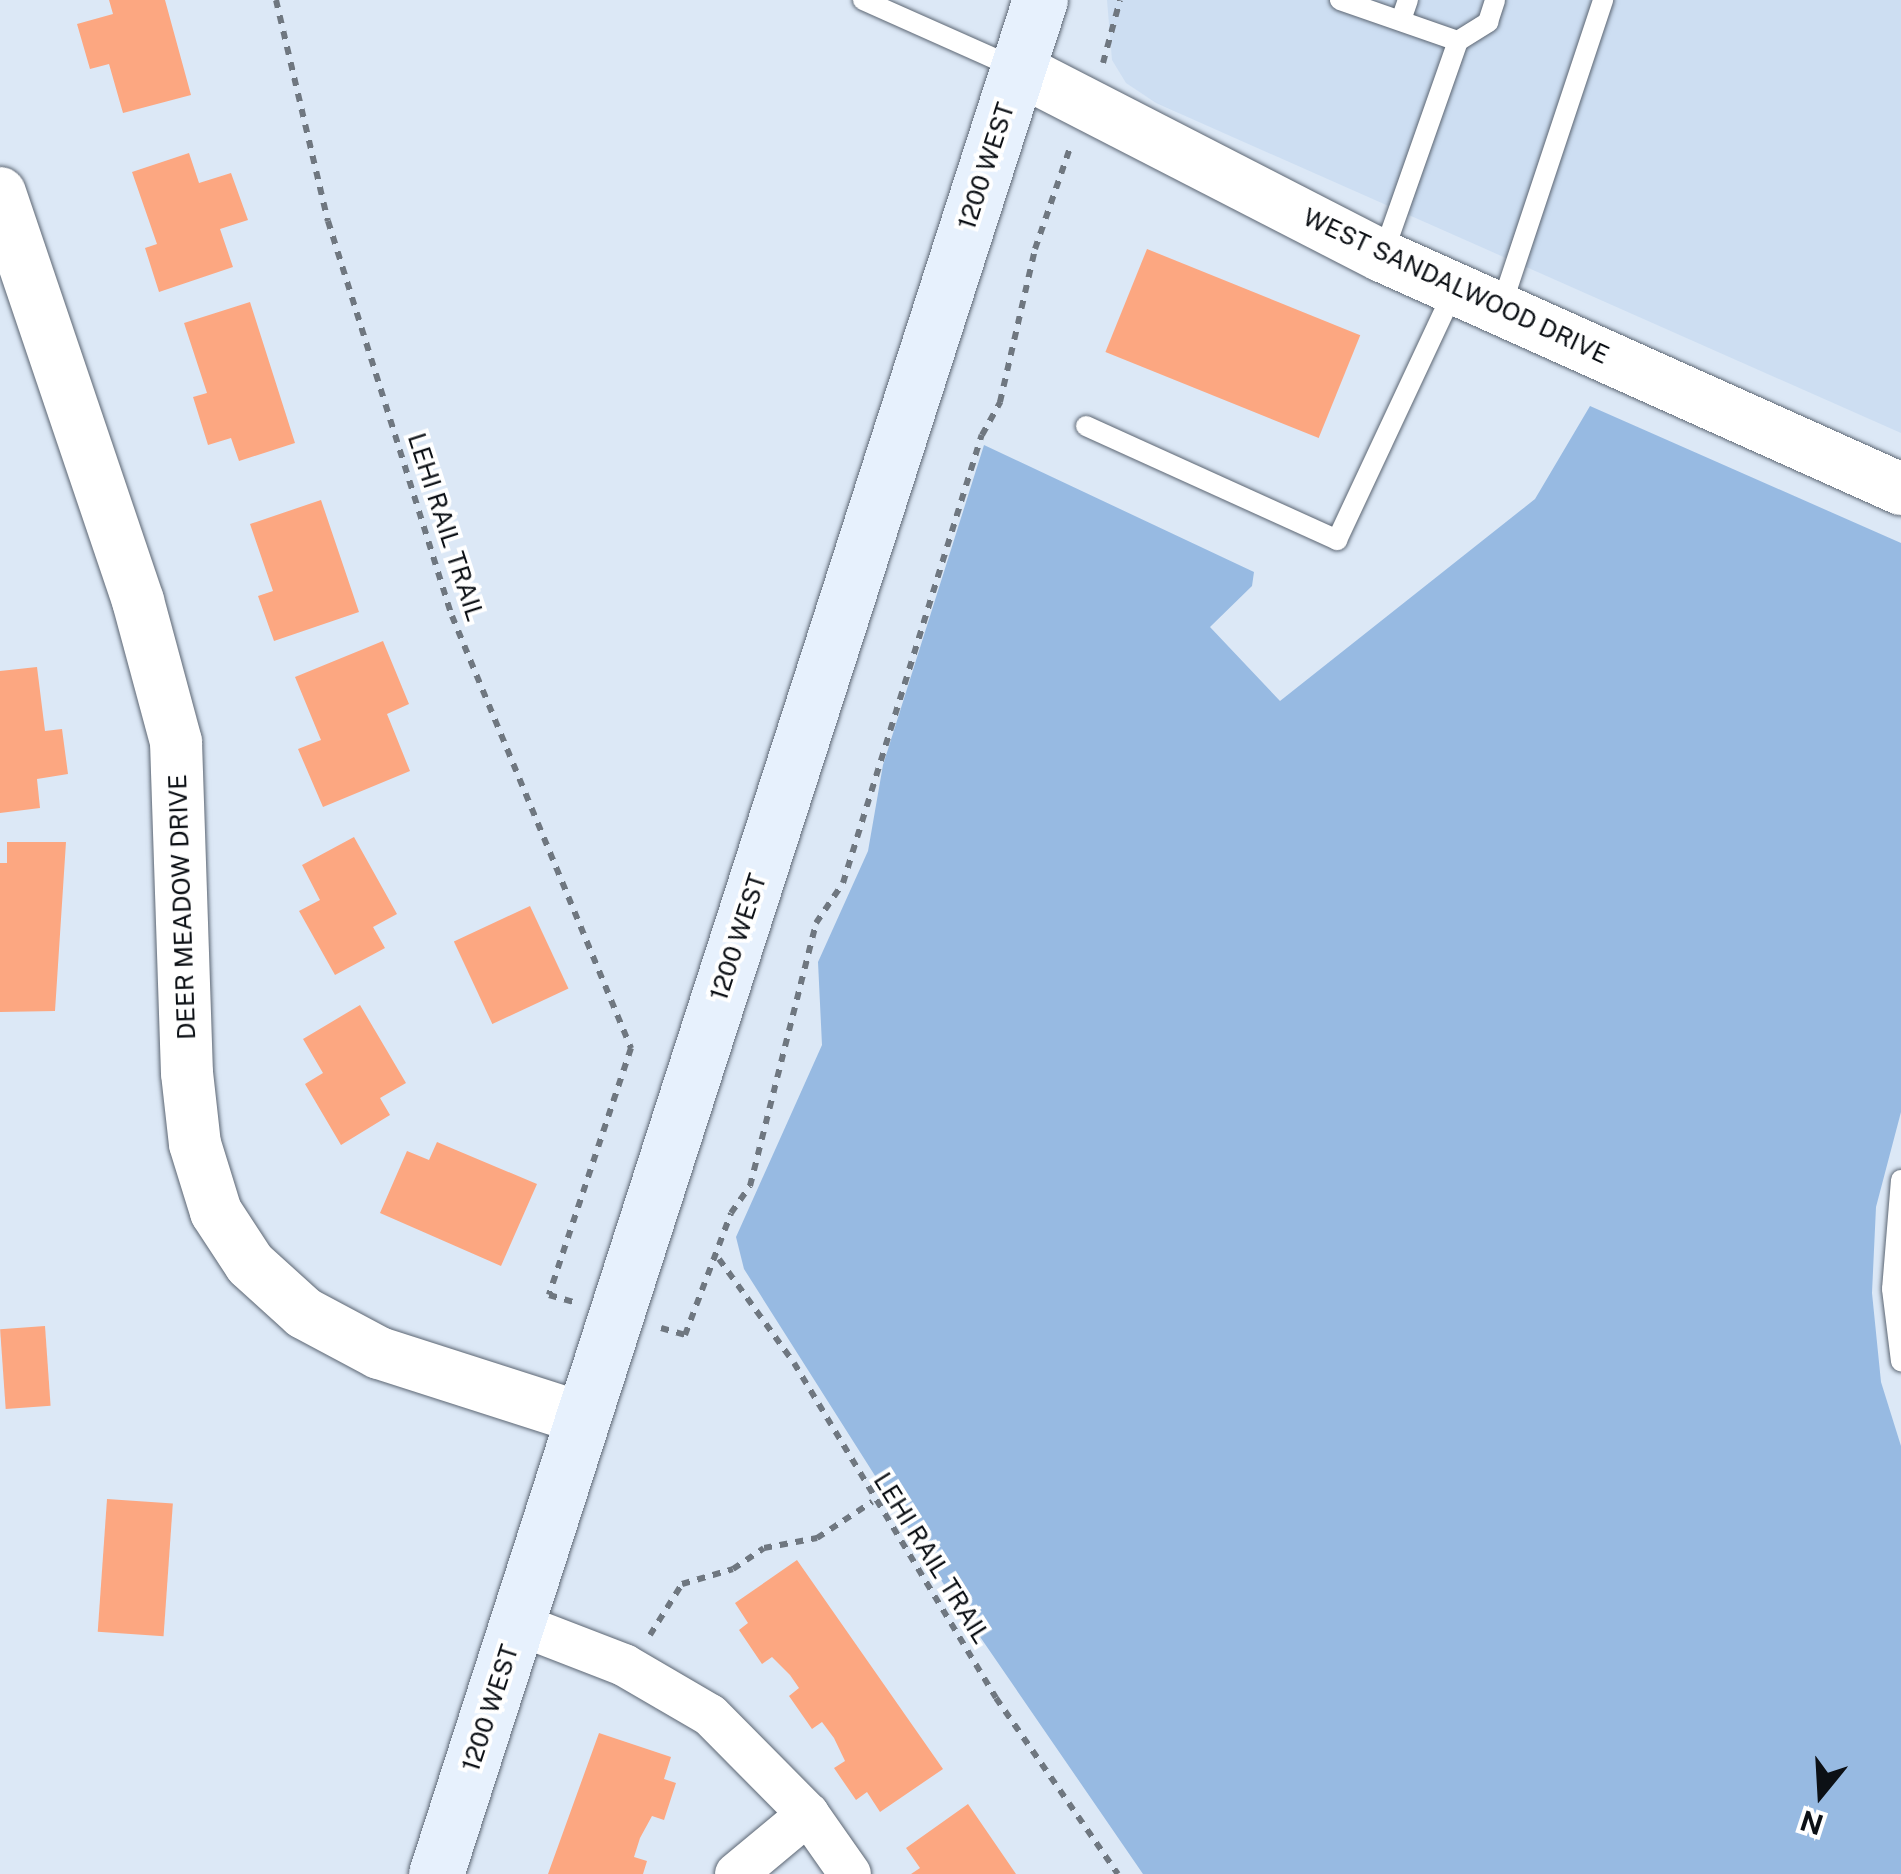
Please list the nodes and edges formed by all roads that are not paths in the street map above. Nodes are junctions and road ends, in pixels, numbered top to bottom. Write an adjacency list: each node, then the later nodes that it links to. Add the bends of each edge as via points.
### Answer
1 (864, 0): 8 (lane)
2 (1040, 0): 8 (main road, 1200 WEST)
3 (1343, 0): 6 (lane)
4 (1495, 0): 7 (lane, via 1488,22)
5 (1603, 0): 11 (lane)
6 (1405, 10): 7 (lane)
7 (1458, 41): 10 (lane)
8 (1018, 68): 10 (street, WEST SANDALWOOD DRIVE); 16 (main road, 1200 WEST)
9 (0, 193): 16 (street, DEER MEADOW DRIVE, via 138,601 176,742 194,1144 216,1212 250,1264 304,1313 379,1353)
10 (1382, 256): 11 (street, WEST SANDALWOOD DRIVE)
11 (1478, 298): 12 (lane, via 1337,540); 13 (street, WEST SANDALWOOD DRIVE)
12 (1086, 426)
13 (1901, 488)
14 (1901, 1180): 15 (lane, via 1892,1289)
15 (1901, 1361)
16 (582, 1418): 17 (main road, 1200 WEST)
17 (518, 1624): 18 (street, via 624,1664 710,1715); 19 (main road, 1200 WEST)
18 (808, 1814): 20 (street); 21 (street)
19 (436, 1874)
20 (736, 1874)
21 (850, 1874)

